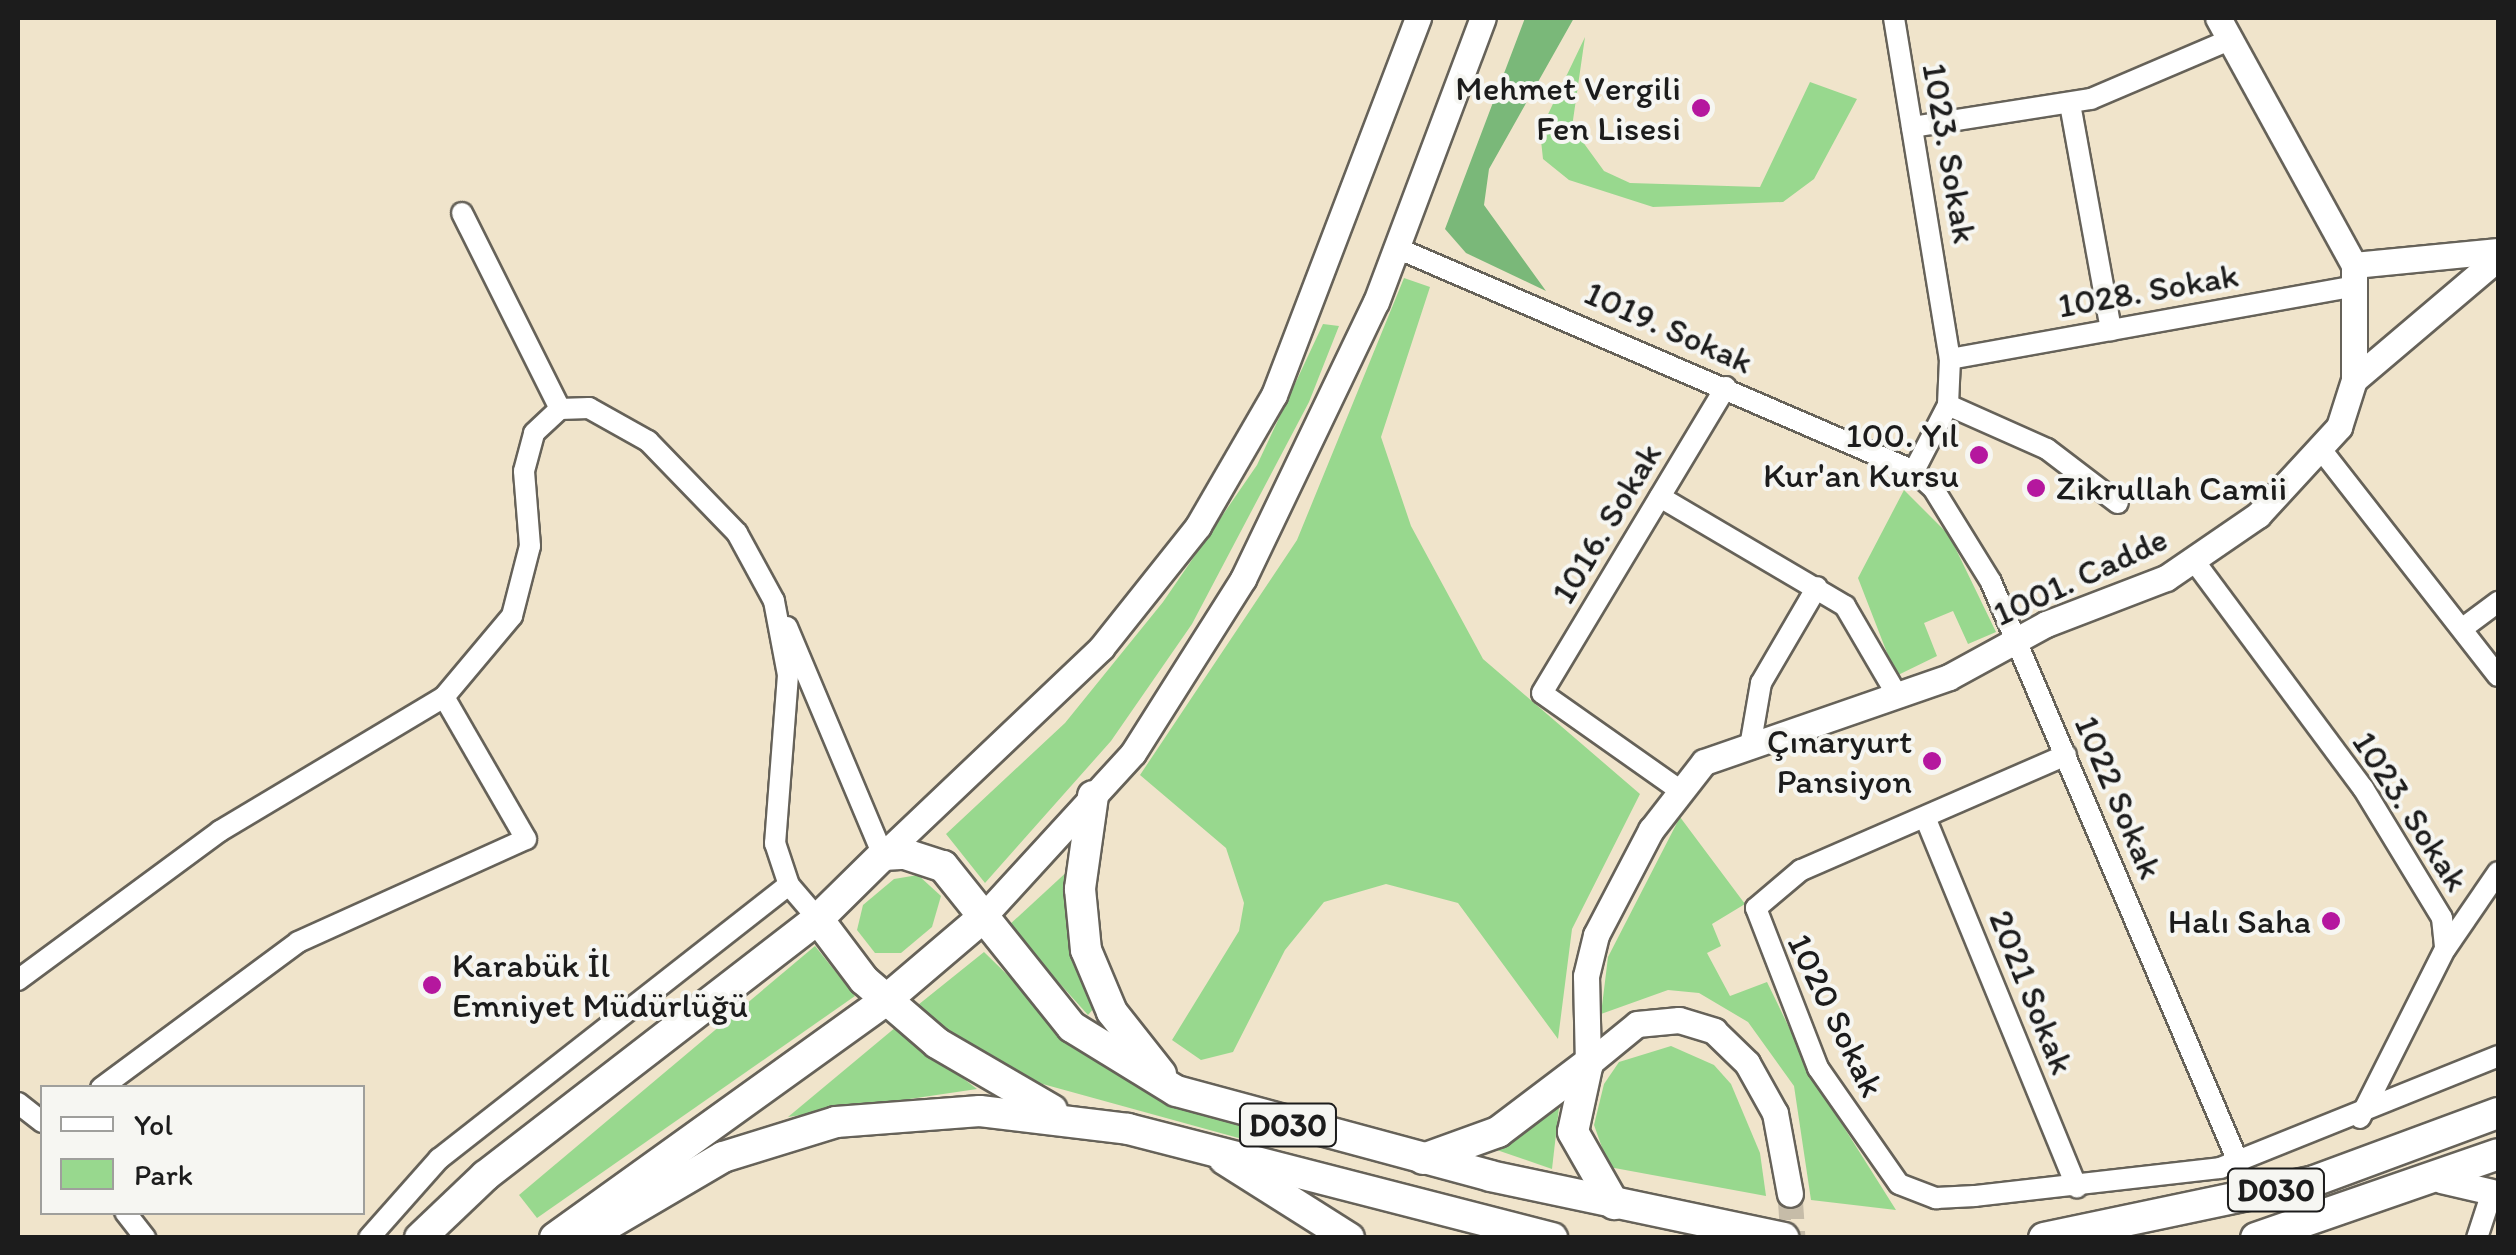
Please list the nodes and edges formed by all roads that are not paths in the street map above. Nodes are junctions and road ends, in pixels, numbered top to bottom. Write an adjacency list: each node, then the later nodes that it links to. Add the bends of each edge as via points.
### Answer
1 (1418, 18): 36 (main road, via 1274,395 1198,526 1102,648)
2 (1483, 18): 8 (main road)
3 (1894, 18): 6 (street, 1023. Sokak)
4 (2225, 28): 5 (street); 11 (main road)
5 (2070, 104): 6 (street); 12 (street)
6 (1912, 127): 13 (street, 1023. Sokak)
7 (462, 213): 17 (street)
8 (1397, 248): 15 (street, 1019. Sokak); 34 (main road, via 1243,579 1133,753)
9 (2498, 250): 11 (main road)
10 (2498, 258): 14 (main road)
11 (2356, 275): 12 (street, 1028. Sokak); 14 (main road, 1001. Cadde)
12 (2111, 330): 13 (street, 1028. Sokak)
13 (1950, 359): 16 (street, 1023. Sokak)
14 (2354, 380): 18 (main road, 1001. Cadde)
15 (1726, 387): 19 (street, 1019. Sokak); 20 (street, 1016. Sokak)
16 (1948, 405): 19 (street, 1023. Sokak); 21 (street, via 2047,449)
17 (560, 409): 24 (street, via 589,408 648,441 737,532); 30 (street, via 534,433 524,471 530,546 512,616)
18 (2324, 452): 22 (main road, 1001. Cadde); 26 (street)
19 (1914, 471): 27 (street, 1022 Sokak, via 1958,521)
20 (1660, 496): 23 (street); 33 (street, 1016. Sokak, via 1542,693)
21 (2118, 502)
22 (2195, 562): 27 (main road, 1001. Cadde); 41 (street, 1023. Sokak, via 2363,788 2431,895)
23 (1817, 587): 29 (street, via 1860,619); 31 (street, via 1761,683)
24 (774, 601): 36 (street); 38 (street, via 788,675 775,843)
25 (2498, 602): 26 (street)
26 (2464, 628): 28 (street)
27 (2018, 641): 29 (main road, 1001. Cadde); 32 (street, 1022 Sokak)
28 (2498, 676)
29 (1897, 695): 31 (main road, 1001. Cadde)
30 (444, 698): 42 (street, via 220,831); 46 (street, via 526,840 298,942)
31 (1751, 741): 33 (main road, 1001. Cadde, via 1718,753)
32 (2066, 755): 35 (street, 1020 Sokak); 56 (street, 1022 Sokak)
33 (1678, 789): 45 (main road, 1001. Cadde, via 1588,958)
34 (1094, 796): 40 (main road); 47 (highway, via 1080,889 1086,950 1112,1012)
35 (1927, 822): 58 (street, 2021 Sokak); 58 (street, 1020 Sokak, via 1769,892 1756,918 1772,967 1818,1068 1899,1184 1936,1198)
36 (883, 856): 39 (highway); 40 (highway, D030, via 943,866)
37 (2498, 872): 41 (street)
38 (789, 886): 39 (street); 65 (street, via 439,1159)
39 (818, 919): 43 (highway); 66 (highway, via 485,1176)
40 (980, 920): 43 (highway); 47 (highway, D030, via 1072,1027)
41 (2445, 950): 51 (street, 1023. Sokak)
42 (18, 980)
43 (886, 1000): 50 (highway, via 979,1072); 67 (highway)
44 (2498, 1056): 51 (street, 1020 Sokak)
45 (1588, 1064): 55 (highway, via 1498,1132); 59 (main road, via 1637,1024 1679,1020 1714,1031 1747,1062 1775,1113); 61 (highway, via 1574,1093 1573,1132)
46 (105, 1085)
47 (1176, 1091): 55 (highway, D030)
48 (18, 1103): 52 (street)
49 (2498, 1113): 72 (highway, D030, via 2314,1181)
50 (1069, 1118): 53 (highway, D030); 68 (highway, D030, via 943,1112 836,1122 723,1158)
51 (2360, 1118): 56 (street, 1020 Sokak)
52 (40, 1120)
53 (1205, 1146): 69 (highway); 70 (highway, D030)
54 (2498, 1154): 57 (highway, D030)
55 (1422, 1159): 61 (highway, D030)
56 (2239, 1164): 58 (street, 1020 Sokak)
57 (2441, 1180): 60 (main road); 63 (highway, D030)
58 (2077, 1187)
59 (1790, 1194)
60 (2495, 1194): 74 (street)
61 (1614, 1204): 71 (highway, D030)
62 (127, 1215): 64 (street)
63 (2303, 1230): 73 (highway, D030)
64 (145, 1238)
65 (369, 1238)
66 (420, 1238)
67 (555, 1238)
68 (585, 1238)
69 (1349, 1238)
70 (1552, 1238)
71 (1784, 1238)
72 (2044, 1238)
73 (2256, 1238)
74 (2477, 1238)

